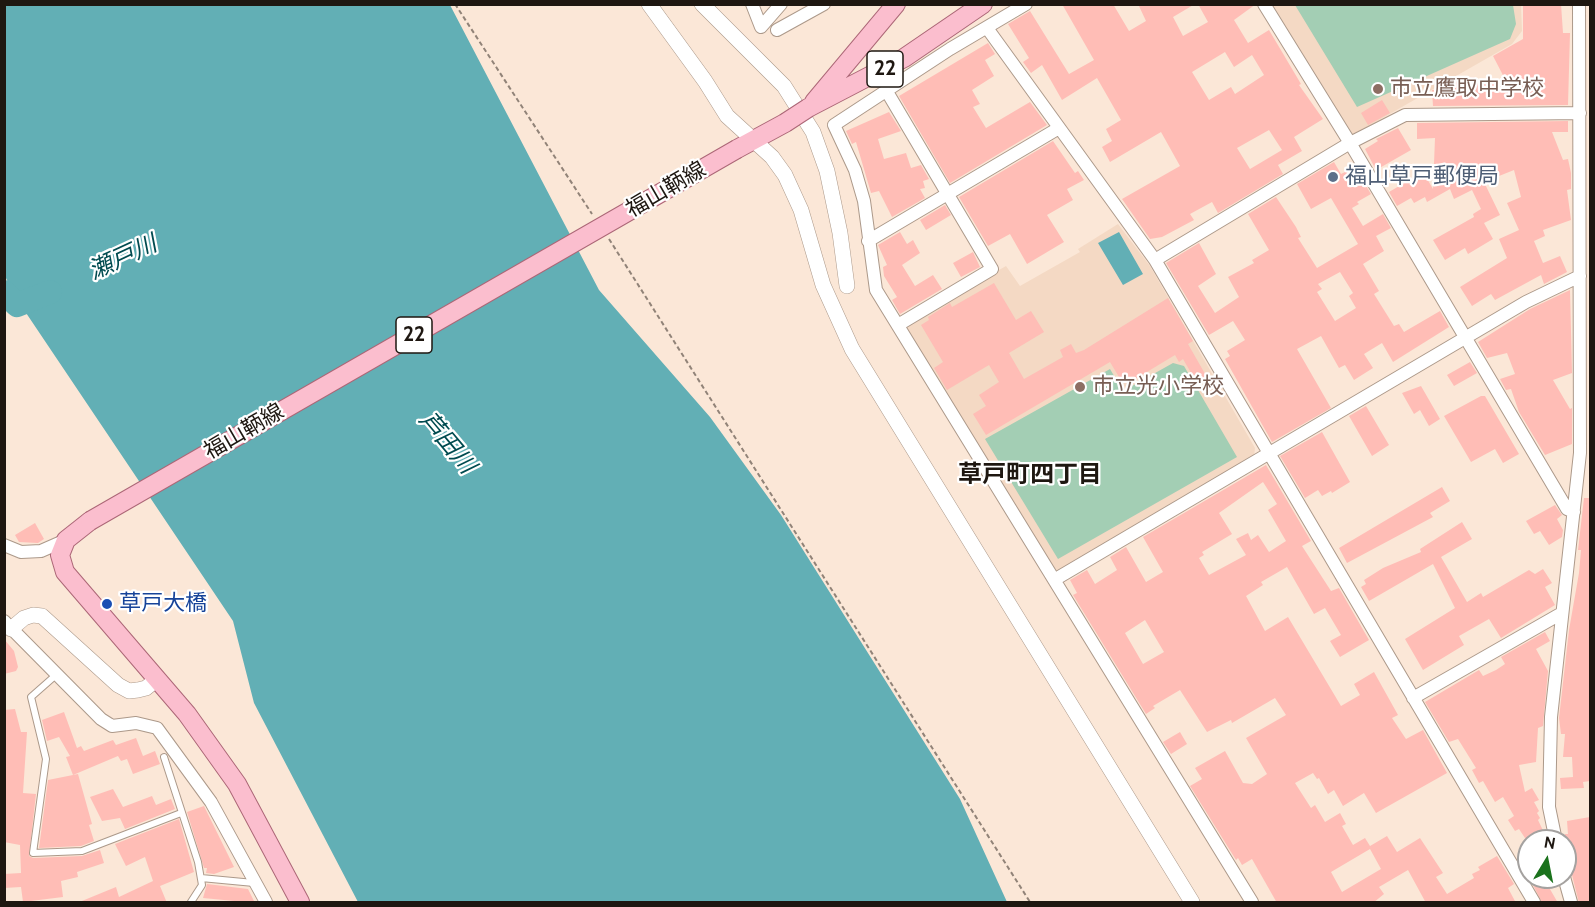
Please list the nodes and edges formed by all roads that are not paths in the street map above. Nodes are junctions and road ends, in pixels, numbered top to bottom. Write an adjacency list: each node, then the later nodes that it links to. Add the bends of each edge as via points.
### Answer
1 (649, 4): 18 (street, via 727,116 738,129)
2 (702, 4): 25 (street, via 784,86 813,132 831,192)
3 (752, 4): 4 (street, via 761,27)
4 (781, 4)
5 (824, 4): 12 (street)
6 (982, 4): 15 (main road, 福山鞆線 / 22, via 895,63)
7 (1026, 4): 11 (street)
8 (1264, 4): 19 (street)
9 (1580, 4): 13 (street)
10 (893, 7): 15 (main road, 福山鞆線 / 22)
11 (987, 28): 14 (street); 17 (street)
12 (777, 30)
13 (1585, 81): 16 (street)
14 (886, 90): 21 (street); 22 (street, via 834,125 855,170 864,201)
15 (808, 108): 18 (main road, 福山鞆線 / 22, bridge)
16 (1581, 113): 19 (street, via 1405,115); 20 (street)
17 (1059, 128): 21 (street); 23 (street)
18 (755, 139): 30 (main road, 福山鞆線 / 22, bridge, via 90,521); 46 (street, via 785,175 801,210 823,285 852,349)
19 (1350, 143): 23 (street); 27 (street)
20 (1585, 181): 24 (street)
21 (947, 195): 22 (street); 26 (street, via 992,269)
22 (868, 240): 26 (street, via 876,290)
23 (1155, 260): 28 (street)
24 (1580, 276): 27 (street, via 1526,302); 29 (street, via 1580,453)
25 (848, 286)
26 (898, 325): 32 (street)
27 (1465, 339): 28 (street); 29 (street, via 1567,508)
28 (1268, 454): 32 (street); 37 (street)
29 (1574, 512): 33 (street)
30 (66, 540): 31 (street, via 41,551 21,552); 36 (main road, via 60,555 65,572)
31 (4, 546)
32 (1054, 580): 47 (street)
33 (1562, 613): 37 (street); 40 (street, via 1551,717 1550,807)
34 (8, 625): 35 (street); 36 (street, via 42,616 118,686 129,691 146,688)
35 (56, 675): 39 (lane, via 32,697 46,759 33,853 82,851); 42 (street, via 112,726 136,723 157,728 211,802)
36 (157, 679): 45 (main road, via 237,784)
37 (1413, 698): 48 (street)
38 (164, 757): 39 (lane)
39 (181, 813): 41 (lane)
40 (1555, 829)
41 (201, 878): 42 (lane); 43 (lane, via 202,885)
42 (255, 883): 44 (street)
43 (191, 903)
44 (266, 903)
45 (300, 903)
46 (1192, 903)
47 (1252, 903)
48 (1534, 903)

